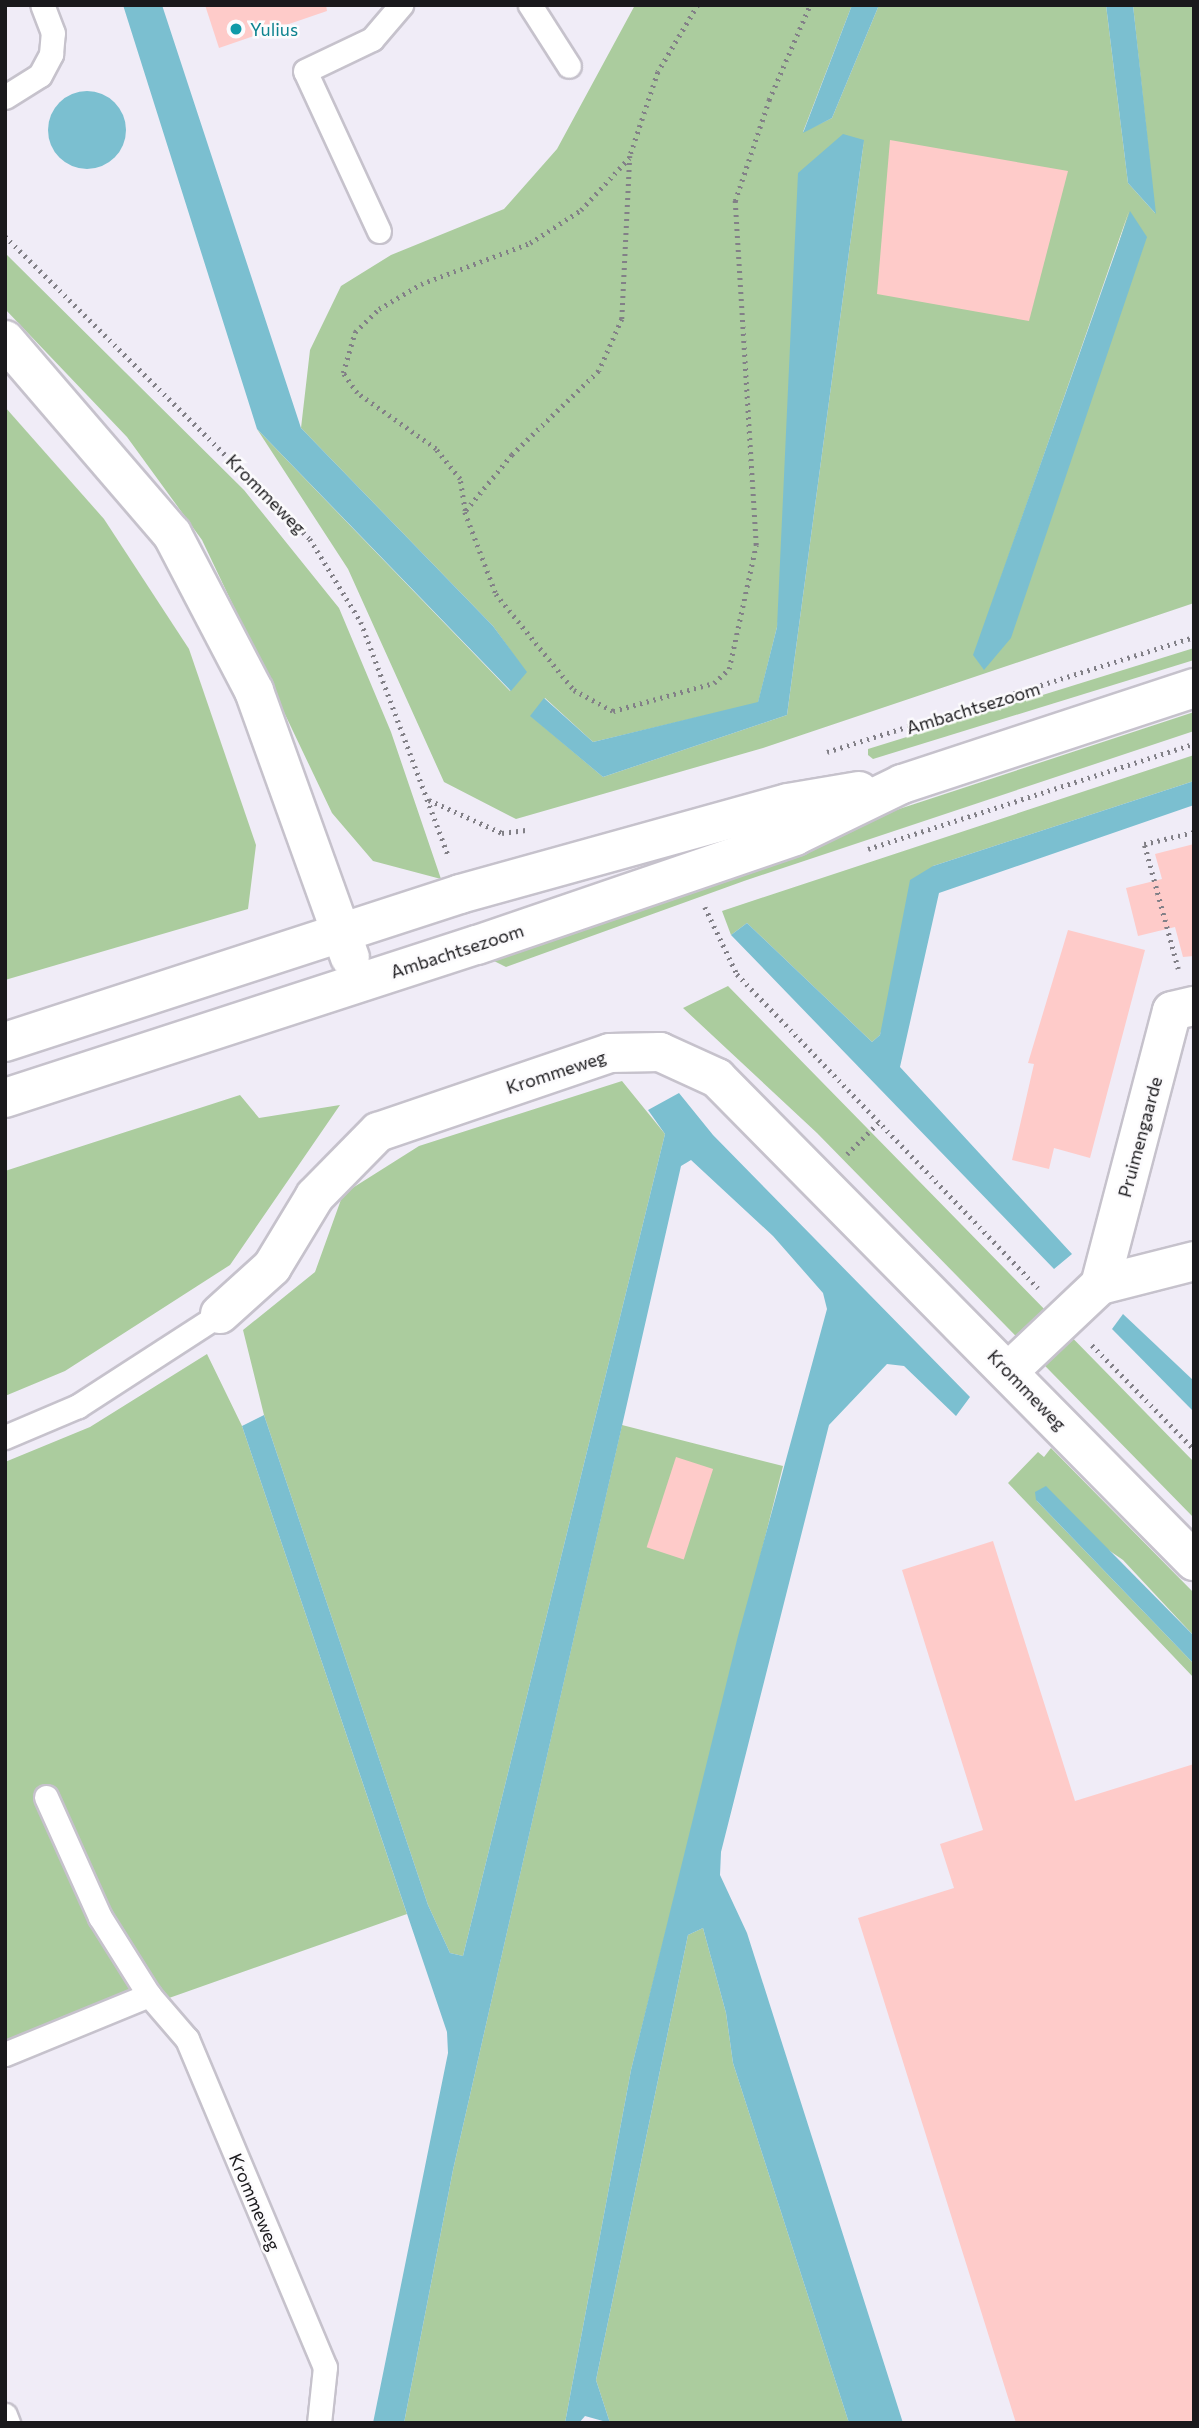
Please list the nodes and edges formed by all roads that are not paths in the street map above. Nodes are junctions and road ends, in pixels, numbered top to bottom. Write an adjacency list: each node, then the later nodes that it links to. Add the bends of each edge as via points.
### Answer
1 (43, 5): 5 (lane, via 53,33 51,54 40,75)
2 (401, 5): 6 (lane, via 372,39 305,71)
3 (530, 5): 4 (lane)
4 (569, 66)
5 (5, 97)
6 (379, 231)
7 (5, 340): 10 (street, via 172,534 254,691)
8 (1194, 688): 9 (street, Ambachtsezoom)
9 (902, 784): 10 (street, Ambachtsezoom, via 788,803 460,894); 11 (street, Ambachtsezoom, via 795,835)
10 (341, 934): 11 (street); 13 (street, Ambachtsezoom)
11 (359, 982): 14 (street, Ambachtsezoom)
12 (1191, 1006): 16 (street, Pruimengaarde, via 1172,1011)
13 (5, 1042)
14 (5, 1098)
15 (1194, 1261): 16 (street)
16 (1100, 1284): 18 (street)
17 (220, 1314): 18 (street, Krommeweg, via 272,1267 315,1196 377,1132 610,1053 660,1052 717,1078); 19 (lane, Krommeweg, via 78,1406)
18 (1009, 1371): 20 (street, Krommeweg)
19 (5, 1437)
20 (1194, 1560)
21 (46, 1797): 22 (lane, Krommeweg, via 100,1917)
22 (149, 1994): 23 (lane); 26 (lane, Krommeweg, via 187,2039 325,2367)
23 (5, 2054)
24 (5, 2416): 25 (lane)
25 (8, 2423)
26 (319, 2423)

